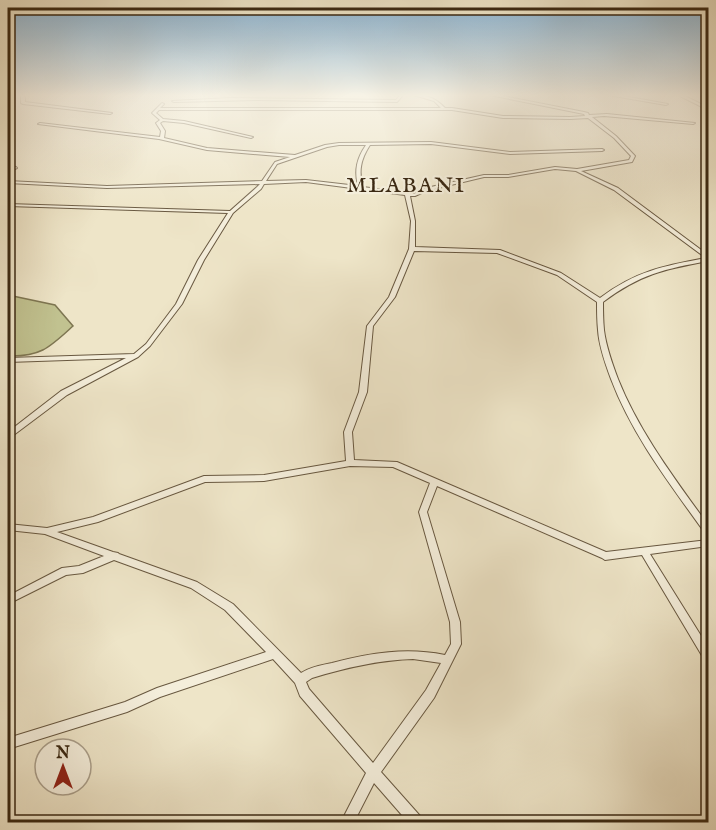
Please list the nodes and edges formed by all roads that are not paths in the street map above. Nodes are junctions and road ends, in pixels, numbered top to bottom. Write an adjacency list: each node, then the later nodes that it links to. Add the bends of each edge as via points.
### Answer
1 (119, 134): 6 (street)
2 (163, 134): 6 (street)
3 (240, 134): 5 (street)
4 (612, 134): 12 (street, via 633,156 631,161)
5 (251, 136)
6 (162, 139): 9 (street, via 207,149)
7 (369, 144): 8 (street, via 431,143 510,153); 9 (street, via 326,146); 15 (street, via 356,174)
8 (602, 150)
9 (298, 157): 14 (street, via 276,163)
10 (8, 166): 11 (street)
11 (15, 168)
12 (577, 170): 16 (street, via 555,168 484,176); 20 (street, via 616,189)
13 (8, 182): 14 (street, via 107,187)
14 (263, 182): 15 (street, via 306,181); 18 (street)
15 (361, 188): 16 (street)
16 (407, 194): 19 (street, via 413,221)
17 (8, 205): 18 (street)
18 (231, 212): 22 (street, via 179,304)
19 (412, 249): 21 (street, via 498,251 559,274); 25 (street, via 392,297 370,326 363,392 348,432)
20 (708, 258): 21 (street, via 645,271)
21 (600, 301): 29 (street, via 599,314 614,383 648,445)
22 (136, 356): 23 (street); 24 (street, via 64,393)
23 (8, 360)
24 (8, 435)
25 (350, 463): 26 (street, via 394,464); 28 (street, via 264,478 204,479 116,513)
26 (434, 483): 31 (street, via 605,556); 36 (street, via 423,512 455,622 456,644)
27 (8, 527): 28 (street)
28 (47, 531): 32 (street)
29 (708, 531)
30 (708, 543): 31 (street)
31 (644, 551): 35 (street)
32 (115, 555): 33 (street, via 80,570 65,571); 34 (street, via 194,585 229,607)
33 (8, 600)
34 (275, 654): 37 (street); 38 (street)
35 (708, 656)
36 (448, 660): 37 (street, via 411,654 379,657 309,674); 39 (street, via 430,694)
37 (300, 680): 39 (street, via 304,692)
38 (8, 744)
39 (372, 774): 40 (street); 41 (street)
40 (347, 822)
41 (416, 822)

